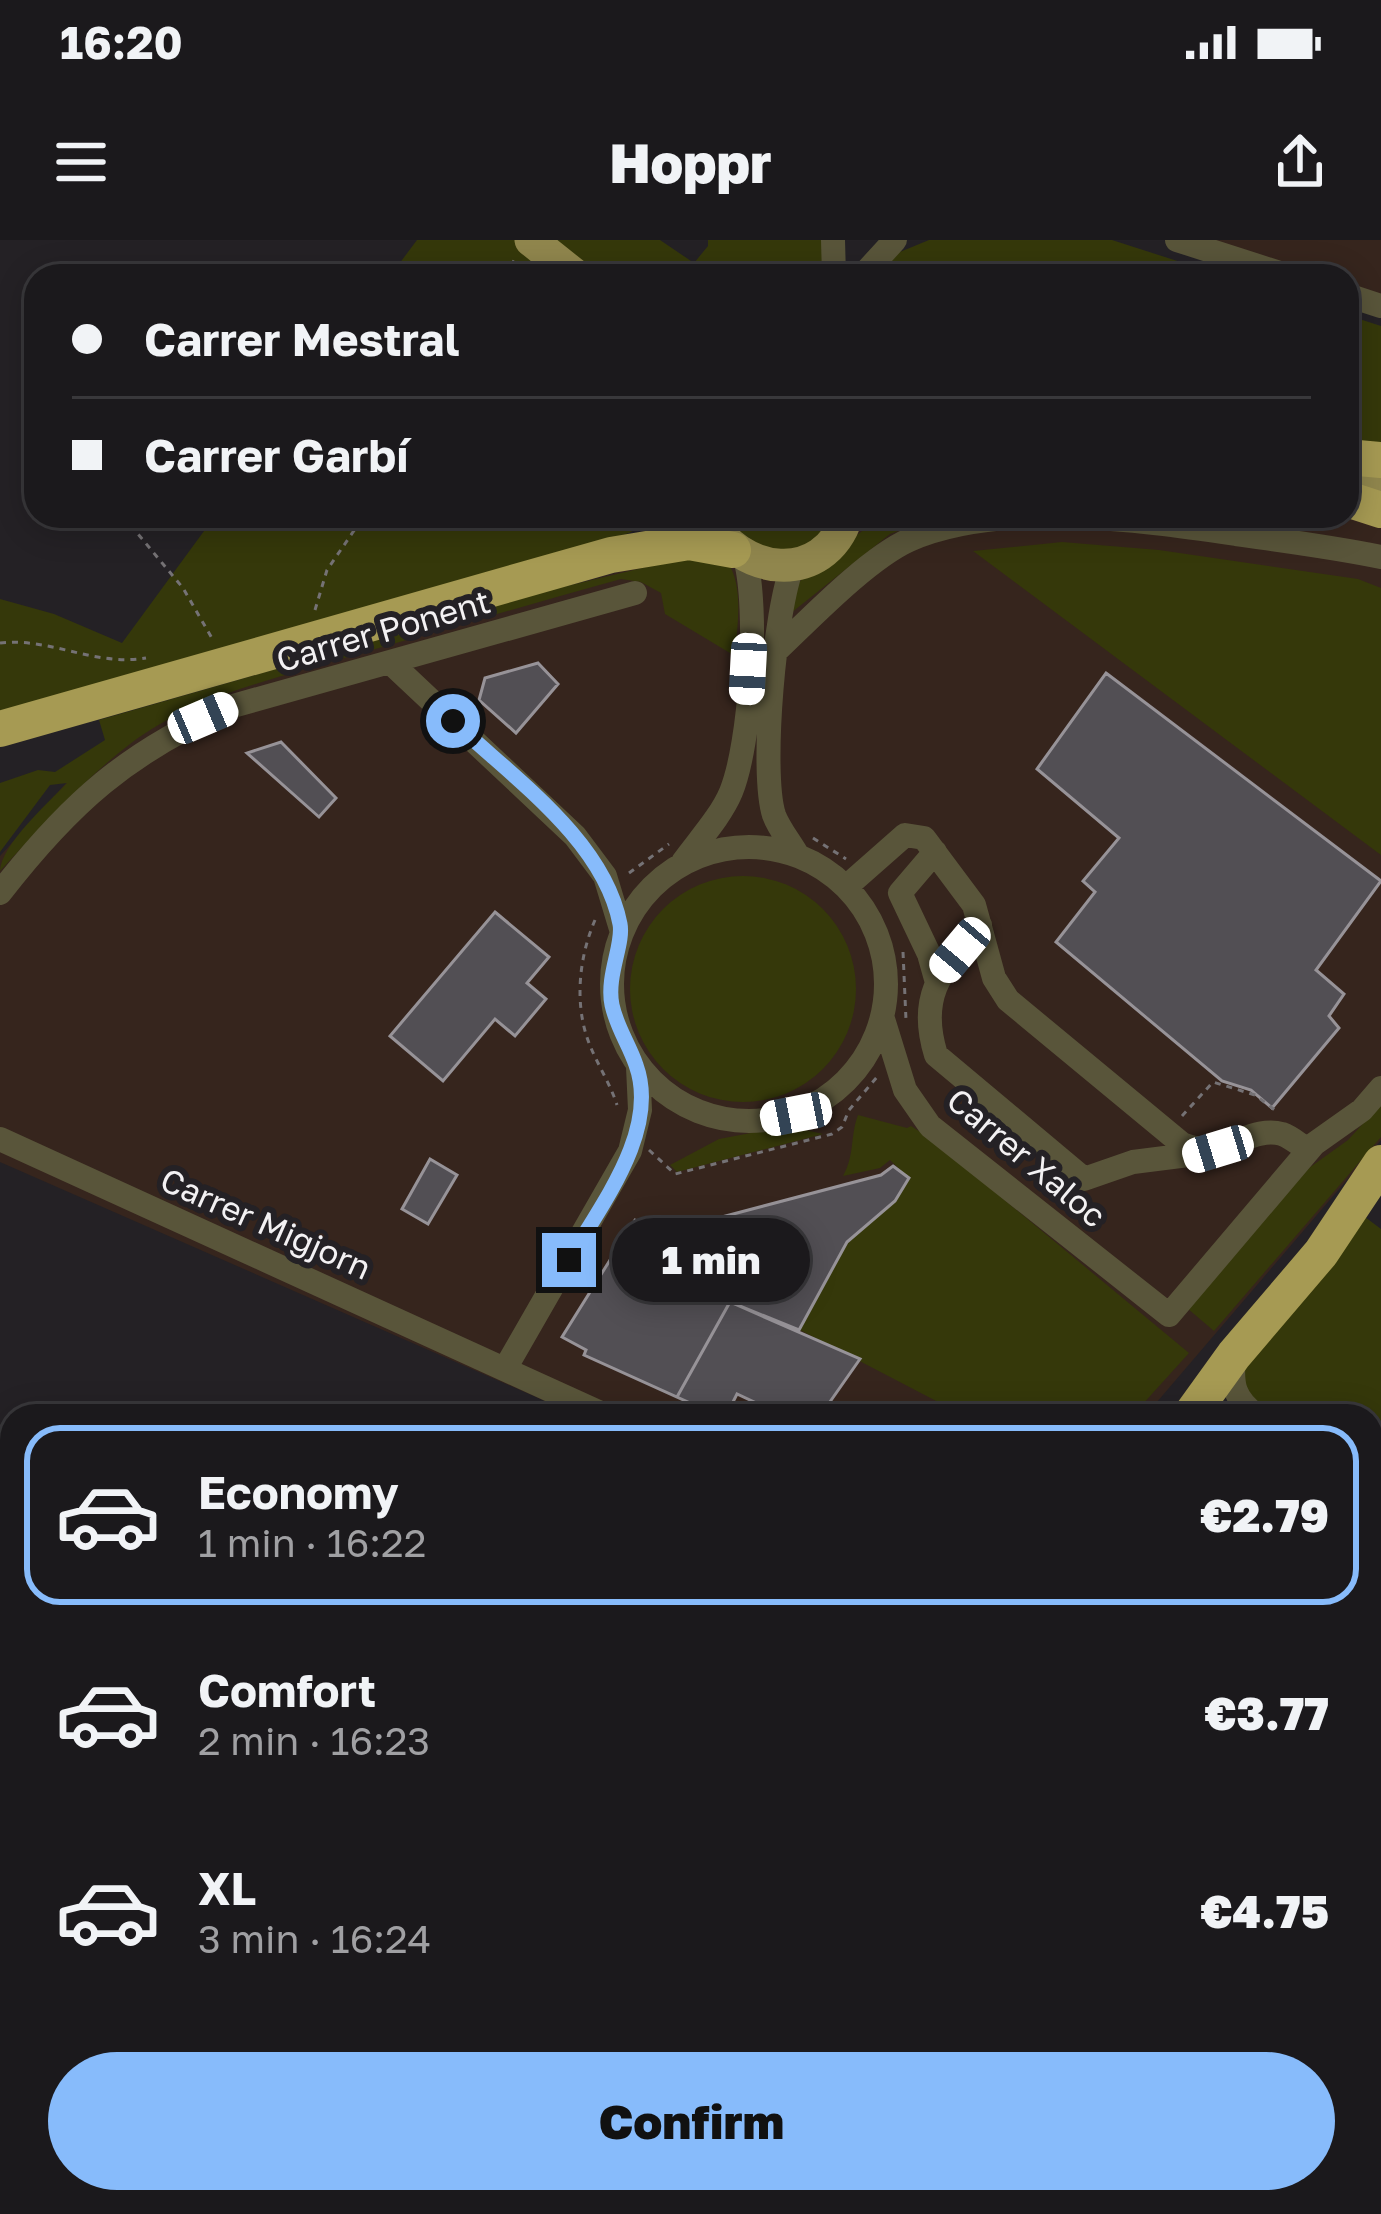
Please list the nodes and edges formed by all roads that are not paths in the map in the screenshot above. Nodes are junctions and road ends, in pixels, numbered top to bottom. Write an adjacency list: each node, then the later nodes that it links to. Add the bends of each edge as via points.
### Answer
1 (531, 240): 4 (main road)
2 (895, 240): 5 (street)
3 (1177, 240): 6 (street)
4 (561, 264)
5 (873, 264)
6 (1252, 264)
7 (654, 528): 13 (highway)
8 (714, 528): 12 (main road)
9 (844, 528): 15 (main road)
10 (956, 528): 17 (street, via 907,541)
11 (1192, 528): 14 (street)
12 (739, 554): 13 (highway, via 689,542); 15 (main road); 20 (street, via 751,607 744,750 730,795)
13 (611, 555): 19 (highway)
14 (1381, 557)
15 (793, 565): 17 (street)
16 (635, 593): 18 (street, Carrer Ponent)
17 (776, 652): 22 (street, via 774,815)
18 (391, 663): 24 (street, Carrer Ponent, via 233,706 168,735 91,791); 26 (street, via 575,836 605,876)
19 (0, 729)
20 (679, 852): 22 (street, via 759,847); 26 (street)
21 (935, 852): 23 (street, via 910,834); 25 (street); 27 (street, via 900,893)
22 (798, 856): 23 (street)
23 (854, 880): 28 (street, via 887,972)
24 (0, 893)
25 (980, 925): 27 (street); 32 (street, via 1008,1000 1182,1144)
26 (622, 929): 29 (street, via 611,1000)
27 (936, 979): 32 (street, via 936,1055 1084,1179)
28 (883, 1019): 29 (street, via 865,1060 836,1093 796,1114 753,1123 709,1117 669,1098); 33 (street, Carrer Xaloc, via 905,1090 930,1126 1169,1315)
29 (638, 1067): 36 (street, via 633,1138)
30 (1381, 1088): 33 (street)
31 (0, 1139): 36 (street, Carrer Migjorn)
32 (1218, 1149): 33 (street, via 1274,1133)
33 (1308, 1150)
34 (1374, 1171): 35 (highway, via 1321,1253); 38 (highway)
35 (1234, 1355): 39 (highway); 40 (street, via 1231,1382)
36 (506, 1367): 37 (street, Carrer Migjorn)
37 (582, 1404)
38 (1172, 1404)
39 (1199, 1404)
40 (1240, 1404)

